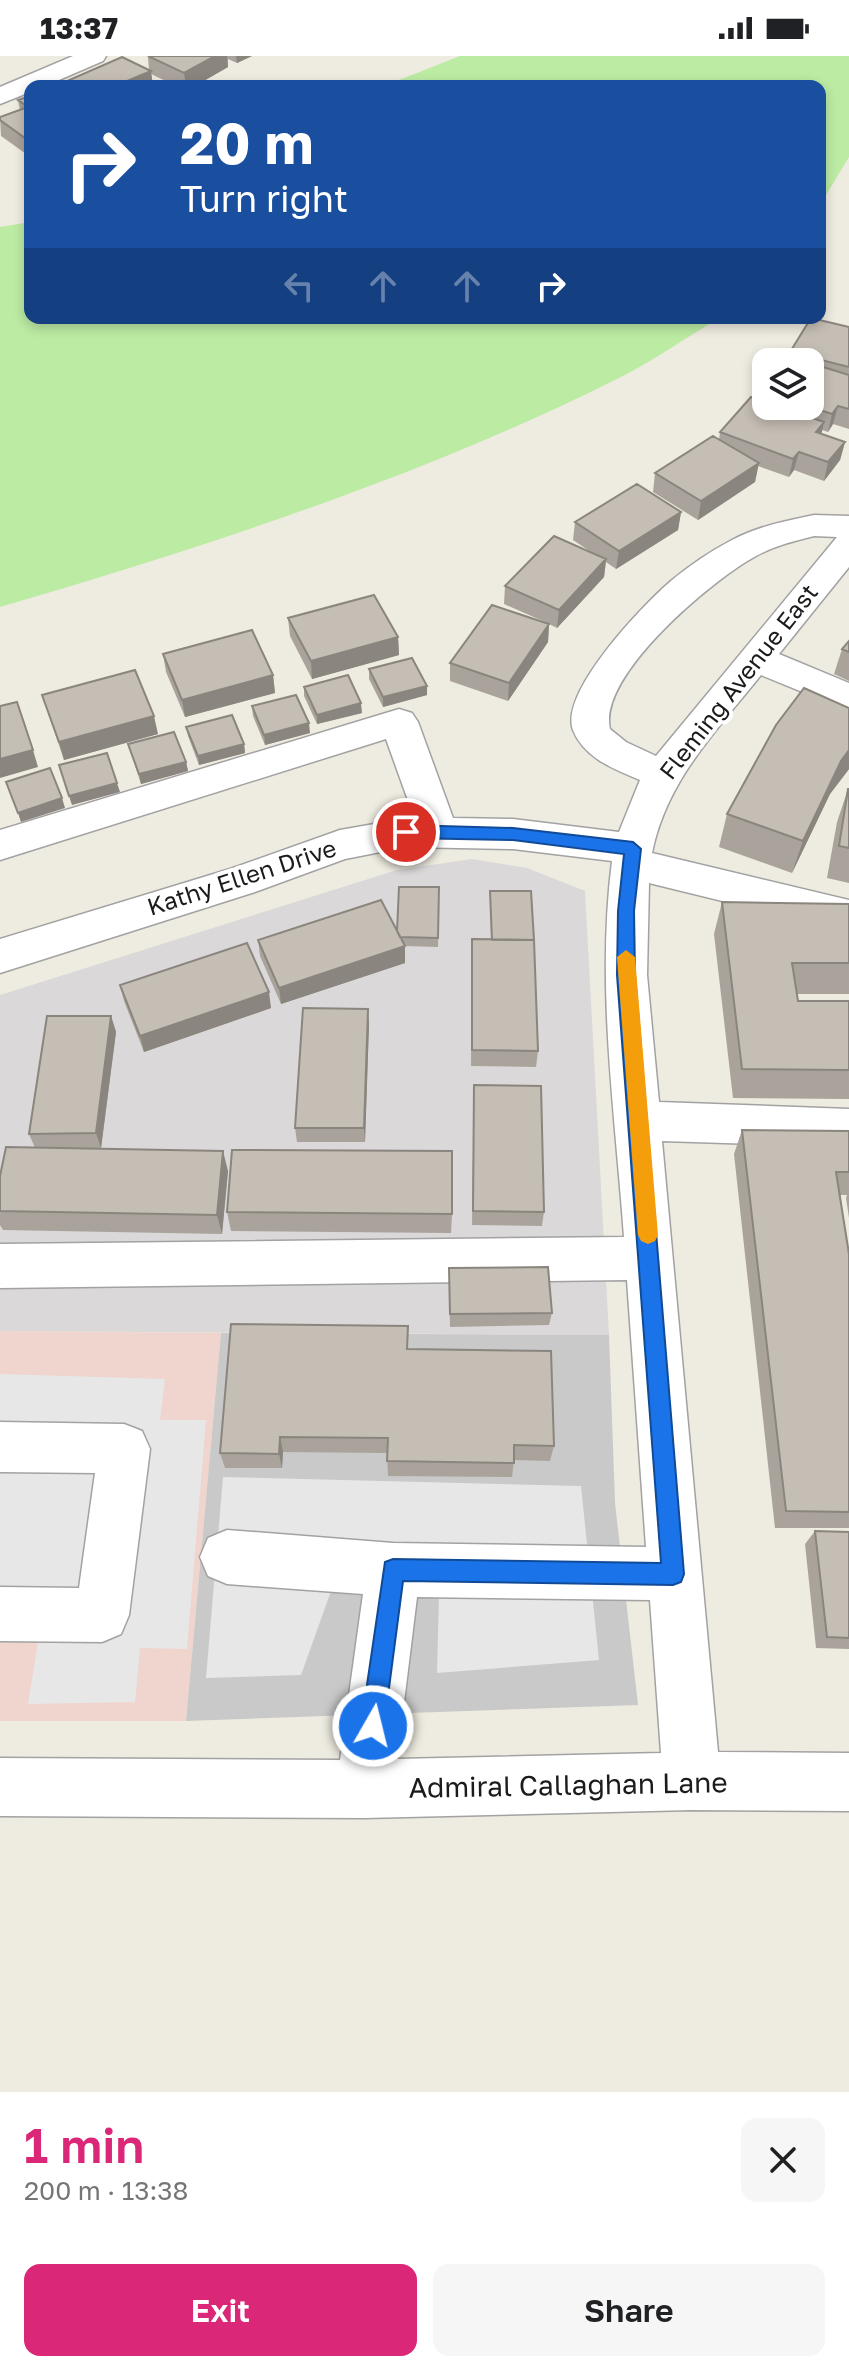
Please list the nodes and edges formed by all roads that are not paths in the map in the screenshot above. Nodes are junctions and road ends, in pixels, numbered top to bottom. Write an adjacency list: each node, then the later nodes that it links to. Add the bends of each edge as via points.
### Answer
1 (94, 56): 2 (street)
2 (38, 80)
3 (24, 86): 4 (street)
4 (0, 96)
5 (849, 527): 9 (street, via 794,527 746,547 685,585 628,647 588,715 593,735 615,753)
6 (849, 545): 7 (street, Fleming Avenue East)
7 (755, 658): 8 (street); 9 (street, Fleming Avenue East)
8 (849, 698)
9 (664, 774): 12 (street, Fleming Avenue East, via 652,792)
10 (438, 830): 11 (street, via 399,722); 12 (street, Kathy Ellen Drive, via 513,834); 14 (street, Kathy Ellen Drive, via 340,845)
11 (0, 845)
12 (632, 856): 13 (street, Kathy Ellen Drive); 15 (street, Fleming Avenue East, via 626,975)
13 (849, 916)
14 (0, 956)
15 (638, 1121): 16 (street); 17 (street, Fleming Avenue East)
16 (849, 1128)
17 (650, 1258): 18 (street); 22 (street, Fleming Avenue East)
18 (0, 1266)
19 (0, 1447): 23 (street, via 124,1449 102,1615)
20 (227, 1557): 21 (street)
21 (393, 1570): 22 (street); 27 (street)
22 (673, 1574): 24 (street, Fleming Avenue East)
23 (0, 1614)
24 (692, 1781): 25 (street, Admiral Callaghan Lane); 27 (street, Admiral Callaghan Lane)
25 (849, 1782)
26 (0, 1787): 27 (street, Admiral Callaghan Lane)
27 (365, 1789)

